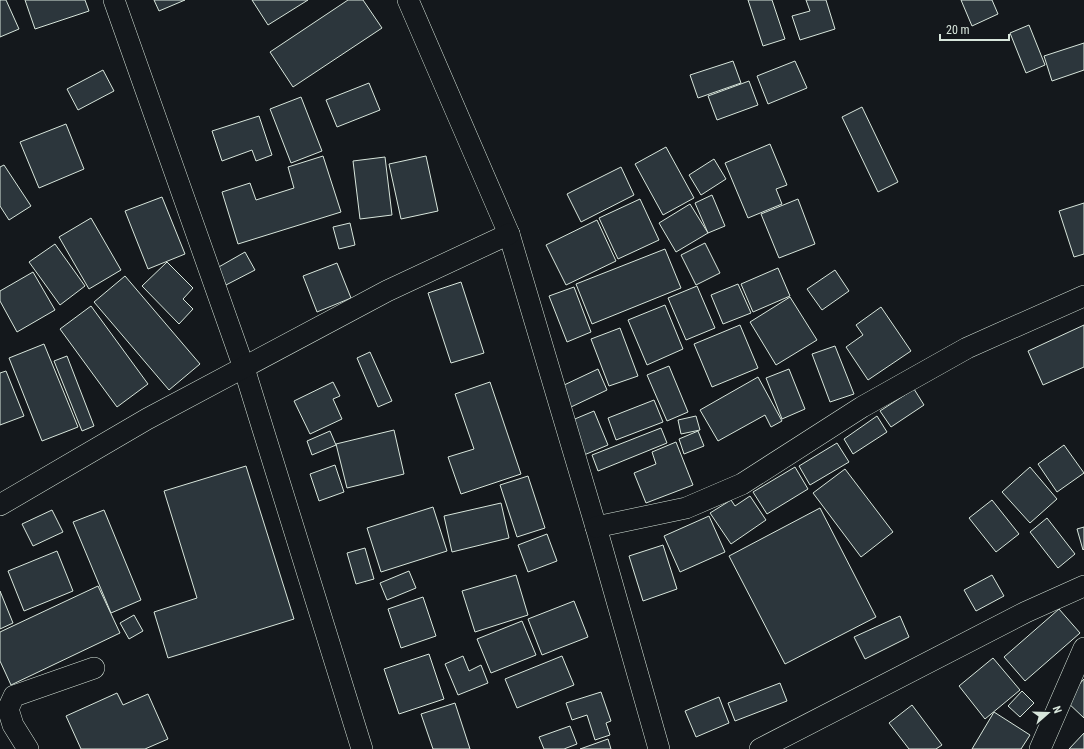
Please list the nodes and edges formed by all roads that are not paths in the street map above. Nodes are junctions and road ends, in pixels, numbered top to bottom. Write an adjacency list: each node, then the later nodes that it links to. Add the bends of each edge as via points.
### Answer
1 (114, 0): 5 (street)
2 (408, 0): 3 (street)
3 (509, 234): 5 (street, via 387,291); 7 (street)
4 (1084, 296): 7 (street, via 961,352 862,406 742,484 686,508)
5 (244, 368): 6 (street, via 147,419); 12 (street)
6 (0, 505)
7 (596, 527): 13 (street)
8 (1084, 586): 14 (street, via 1026,612)
9 (1084, 648): 15 (street)
10 (94, 668): 11 (street, via 14,696 8,709 13,725)
11 (28, 749)
12 (362, 749)
13 (658, 749)
14 (760, 749)
15 (1040, 749)

